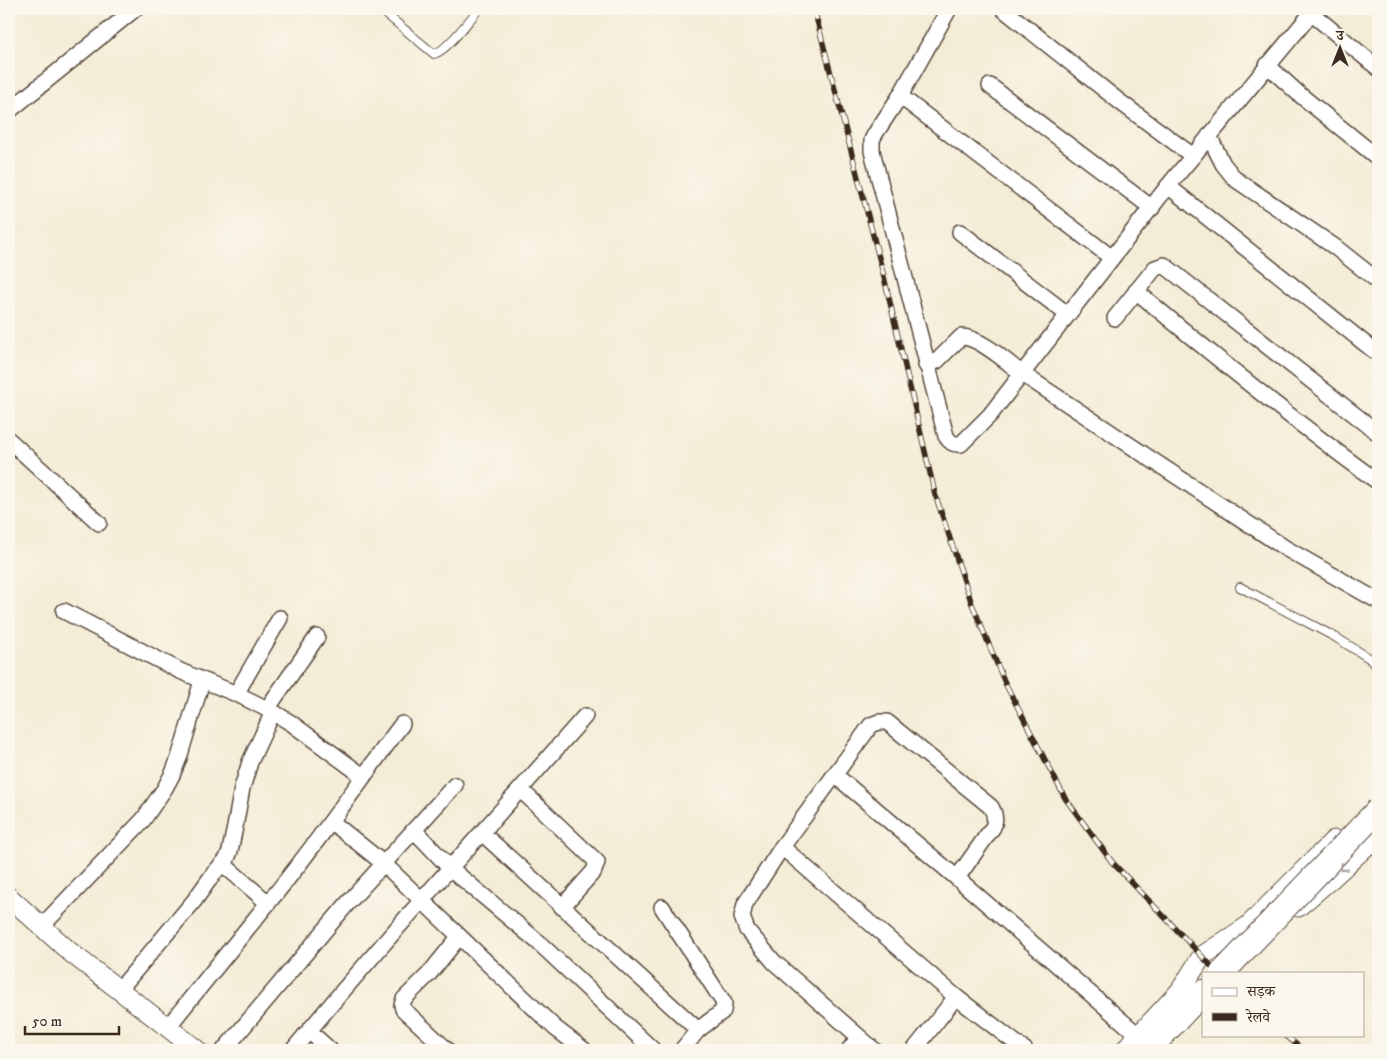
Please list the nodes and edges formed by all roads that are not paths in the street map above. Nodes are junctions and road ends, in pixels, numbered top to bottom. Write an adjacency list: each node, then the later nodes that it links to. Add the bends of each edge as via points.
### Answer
1 (135, 9): 11 (street)
2 (380, 9): 3 (lane, via 434,54 446,47)
3 (479, 9)
4 (948, 9): 10 (street)
5 (1003, 9): 13 (street)
6 (1313, 11): 7 (street); 8 (street)
7 (1267, 65): 12 (street); 14 (street)
8 (1378, 68)
9 (990, 86): 16 (street)
10 (900, 96): 18 (street); 24 (street, via 875,134 872,151)
11 (9, 111)
12 (1209, 136): 13 (street); 19 (street, via 1223,164 1235,179 1335,247)
13 (1193, 156): 15 (street)
14 (1378, 158)
15 (1168, 186): 16 (street); 23 (street)
16 (1152, 208): 18 (street)
17 (960, 232): 21 (street)
18 (1112, 258): 21 (street)
19 (1378, 281)
20 (1136, 291): 22 (street); 26 (street, via 1155,268 1164,266); 28 (street, via 1227,367)
21 (1068, 314): 25 (street)
22 (1115, 318)
23 (1378, 354)
24 (926, 365): 25 (street, via 937,361 961,337 967,337); 25 (street, via 946,436 955,445 962,444 990,415)
25 (1021, 373): 31 (street, via 1285,548)
26 (1378, 433)
27 (9, 440): 29 (street)
28 (1378, 482)
29 (98, 524)
30 (1240, 587): 35 (lane, via 1335,637 1369,658)
31 (1378, 601)
32 (64, 611): 36 (street)
33 (280, 618): 37 (street)
34 (317, 637): 38 (street)
35 (1378, 669)
36 (202, 681): 37 (street); 61 (street, via 179,758 165,788 144,820)
37 (236, 694): 38 (street)
38 (270, 710): 42 (street); 53 (street, via 242,788 230,851)
39 (586, 716): 44 (street)
40 (402, 724): 42 (street)
41 (836, 775): 51 (street); 55 (street); 55 (street, via 871,725 887,722 991,807 995,816 993,827)
42 (363, 776): 47 (street)
43 (454, 786): 48 (street)
44 (521, 790): 49 (street); 59 (street, via 597,862 594,871)
45 (1378, 796): 62 (street)
46 (1378, 810): 64 (main road, bridge)
47 (332, 822): 52 (street); 58 (street)
48 (414, 830): 52 (street); 54 (street)
49 (482, 833): 54 (street); 59 (street)
50 (1375, 844): 62 (street, one-way to 62, via 1283,920 1260,928)
51 (782, 847): 67 (street); 71 (street, via 745,904 742,917 746,930 774,962)
52 (383, 863): 57 (street); 74 (street)
53 (222, 864): 58 (street); 65 (street)
54 (450, 868): 57 (street); 79 (street, via 537,941)
55 (957, 878): 72 (street)
56 (9, 897): 61 (street)
57 (420, 900): 63 (street); 70 (street)
58 (268, 903): 68 (street)
59 (562, 907): 69 (street)
60 (662, 907): 69 (street, via 724,1002 723,1012)
61 (42, 926): 65 (street)
62 (1248, 926): 72 (street, via 1202,956 1180,991)
63 (459, 937): 77 (street, via 402,1005 427,1033); 78 (street, via 555,1028)
64 (1223, 972)
65 (120, 990): 68 (street)
66 (1202, 993): 72 (main road)
67 (956, 997): 83 (street); 84 (street)
68 (167, 1028): 73 (street)
69 (698, 1030): 80 (street)
70 (309, 1031): 75 (street); 76 (street)
71 (859, 1038): 81 (street); 82 (street)
72 (1136, 1045)
73 (197, 1050)
74 (224, 1050)
75 (293, 1050)
76 (330, 1050)
77 (448, 1050)
78 (584, 1050)
79 (653, 1050)
80 (682, 1050)
81 (849, 1050)
82 (874, 1050)
83 (914, 1050)
84 (1025, 1050)

